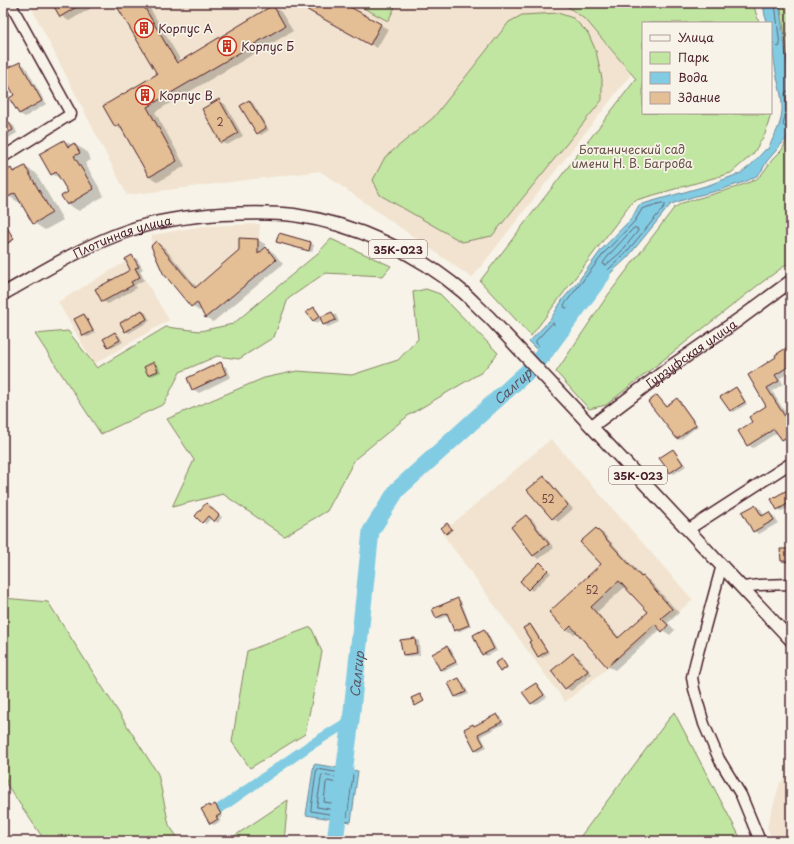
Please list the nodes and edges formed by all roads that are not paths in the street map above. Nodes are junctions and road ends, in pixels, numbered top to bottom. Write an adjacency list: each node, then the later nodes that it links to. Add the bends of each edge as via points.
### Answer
1 (10, 3): 2 (street, via 71,114)
2 (3, 157)
3 (791, 281): 5 (main road, Гурзуфская улица, via 668,368)
4 (3, 294): 5 (main road, Плотинная улица / 35К-023, via 62,261 130,230 164,221 204,216 251,213 295,215 345,227 376,238 430,268 489,317)
5 (592, 426): 7 (main road, 35К-023)
6 (791, 463): 7 (street)
7 (689, 529): 8 (main road, 35К-023)
8 (722, 565): 10 (main road, 35К-023); 12 (street, via 692,678 704,724 719,759 741,795)
9 (791, 584): 10 (street)
10 (743, 588): 11 (main road, 35К-023)
11 (791, 640)
12 (760, 841)

